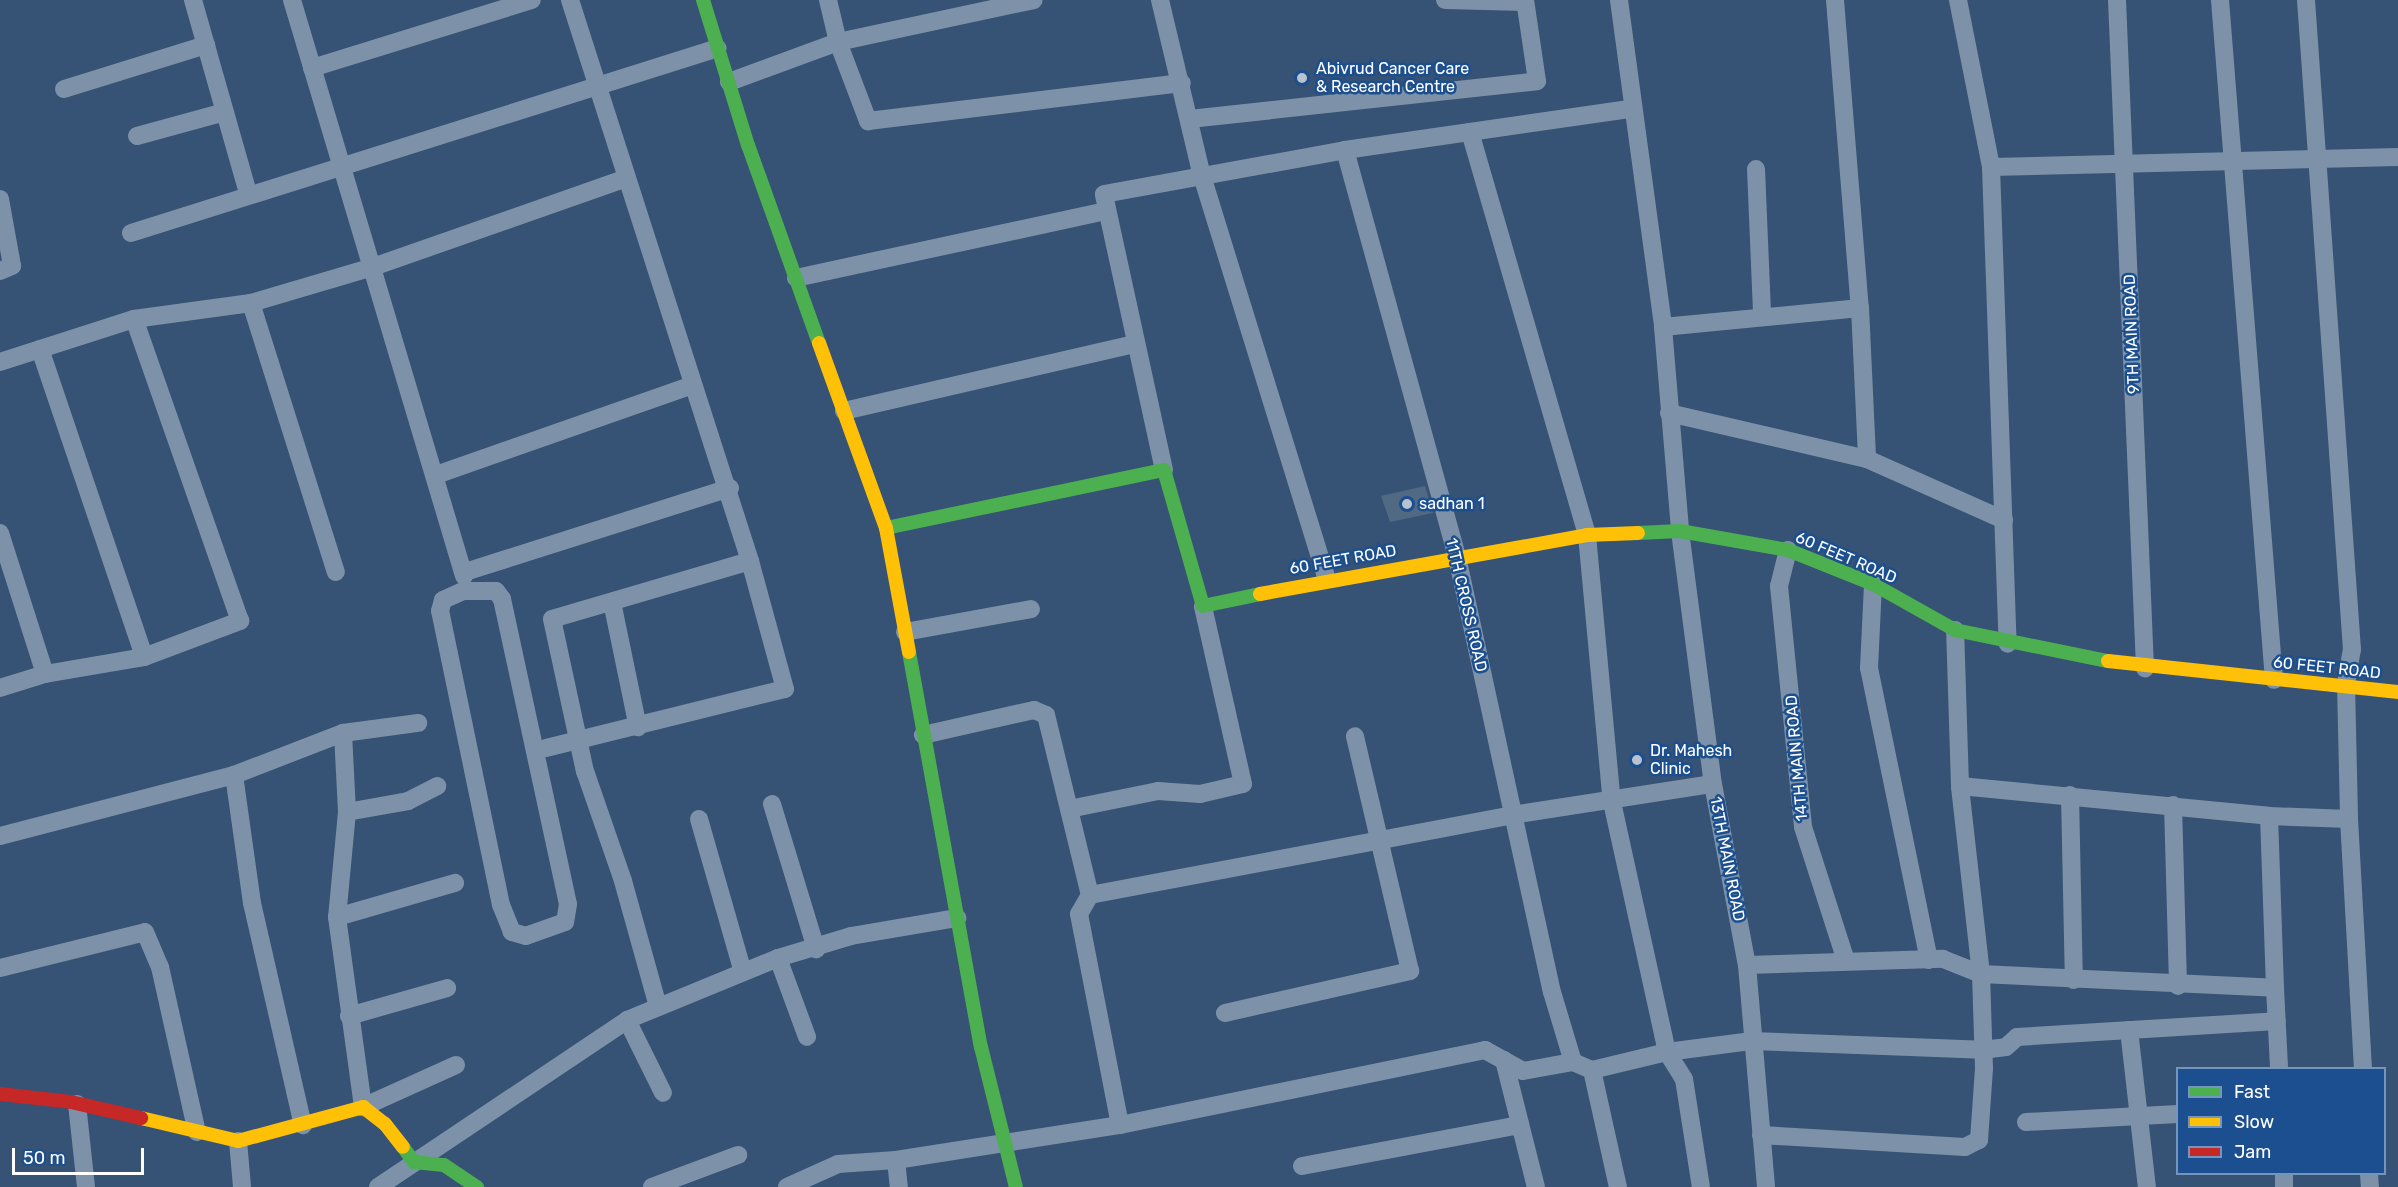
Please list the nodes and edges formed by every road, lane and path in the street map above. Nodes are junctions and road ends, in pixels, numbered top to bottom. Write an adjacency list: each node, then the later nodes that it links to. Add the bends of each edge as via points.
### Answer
1 (193, 0): 19 (street)
2 (292, 0): 21 (street)
3 (531, 0): 21 (street)
4 (570, 0): 24 (street)
5 (703, 0): 20 (street)
6 (828, 0): 18 (street)
7 (1034, 0): 18 (street)
8 (1160, 0): 9 (street); 23 (street)
9 (1169, 0)
10 (1445, 0): 17 (street)
11 (1619, 0): 26 (street, 13TH MAIN ROAD)
12 (1835, 0): 49 (street)
13 (1958, 0): 37 (street)
14 (2117, 0): 35 (street, 9TH MAIN ROAD)
15 (2220, 0): 34 (street)
16 (2306, 0): 33 (street)
17 (1525, 1): 28 (street, via 1537,81)
18 (838, 42): 22 (street); 23 (street, via 868,121)
19 (206, 45): 25 (street); 27 (street)
20 (718, 48): 22 (street); 24 (street)
21 (312, 68): 36 (street)
22 (729, 82): 47 (street)
23 (1182, 83): 28 (street)
24 (594, 86): 36 (street); 40 (street)
25 (64, 89)
26 (1631, 109): 29 (street); 52 (street, 13TH MAIN ROAD)
27 (225, 112): 30 (street); 41 (street)
28 (1190, 119): 39 (street)
29 (1470, 132): 31 (street); 67 (street)
30 (137, 136)
31 (1345, 150): 39 (street); 69 (street, 11TH CROSS ROAD)
32 (2398, 157): 33 (street)
33 (2317, 160): 34 (street); 85 (street, via 2352,649)
34 (2232, 162): 35 (street); 84 (street)
35 (2126, 164): 37 (street); 82 (street, 9TH MAIN ROAD)
36 (340, 165): 41 (street); 45 (street)
37 (1990, 167): 63 (street)
38 (1756, 169): 50 (street)
39 (1202, 176): 43 (street, via 1104,194); 72 (street)
40 (624, 179): 45 (street); 56 (street)
41 (248, 193): 44 (street)
42 (0, 199): 46 (street, via 12,266)
43 (1106, 212): 47 (street); 53 (street)
44 (131, 233)
45 (370, 268): 48 (street); 61 (street)
46 (0, 271)
47 (796, 278): 57 (street)
48 (251, 303): 51 (street); 71 (street)
49 (1860, 308): 50 (street); 59 (street)
50 (1762, 315): 52 (street)
51 (134, 319): 54 (street); 81 (street, via 240,621)
52 (1663, 327): 58 (street, 13TH MAIN ROAD)
53 (1134, 344): 57 (street); 60 (street)
54 (40, 349): 55 (street); 81 (street)
55 (0, 362)
56 (693, 385): 61 (street); 62 (street)
57 (844, 411): 64 (street)
58 (1669, 413): 59 (street); 65 (street, 13TH MAIN ROAD)
59 (1867, 459): 63 (street)
60 (1164, 470): 64 (street); 76 (street)
61 (436, 475): 73 (street)
62 (730, 488): 70 (street); 73 (street)
63 (2004, 520): 80 (street)
64 (886, 528): 79 (street)
65 (1680, 531): 67 (street, 60 FEET ROAD); 68 (street, 60 FEET ROAD); 96 (street, 13TH MAIN ROAD)
66 (0, 533): 83 (street)
67 (1587, 535): 69 (street, 60 FEET ROAD); 100 (street)
68 (1788, 550): 74 (street, 60 FEET ROAD); 118 (street, 14TH MAIN ROAD, via 1779,586 1803,827)
69 (1456, 557): 72 (street, 60 FEET ROAD); 105 (street, 11TH CROSS ROAD)
70 (750, 561): 75 (street); 89 (street, via 784,689)
71 (336, 572)
72 (1326, 579): 76 (street, 60 FEET ROAD)
73 (464, 580): 73 (street, via 496,591 501,599 568,904 565,922 526,936 512,932 501,904 440,611 443,600)
74 (1873, 584): 78 (street, 60 FEET ROAD); 117 (street, via 1869,668)
75 (612, 602): 89 (street); 93 (street, via 552,619)
76 (1203, 606): 103 (street, via 1243,784 1200,794 1158,791)
77 (1031, 609): 79 (street)
78 (1955, 630): 80 (street, 60 FEET ROAD); 98 (street)
79 (905, 632): 91 (street)
80 (2008, 644): 82 (street, 60 FEET ROAD)
81 (144, 657): 83 (street)
82 (2145, 668): 84 (street, 60 FEET ROAD)
83 (45, 674): 86 (street)
84 (2274, 680): 85 (street, 60 FEET ROAD)
85 (2346, 684): 87 (street, 60 FEET ROAD); 108 (street)
86 (0, 688)
87 (2398, 692)
88 (418, 723): 90 (street)
89 (638, 727): 93 (street)
90 (343, 733): 95 (street); 104 (street)
91 (923, 735): 103 (street, via 1041,711 1046,715); 114 (street)
92 (1355, 736): 110 (street)
93 (577, 738): 94 (street); 127 (street)
94 (546, 748)
95 (234, 775): 109 (street); 150 (street, via 252,903)
96 (1713, 784): 100 (street); 119 (street, 13TH MAIN ROAD)
97 (437, 786): 104 (street, via 408,801)
98 (1960, 786): 99 (street); 122 (street)
99 (2070, 795): 102 (street); 123 (street)
100 (1612, 802): 105 (street); 136 (street)
101 (772, 804): 115 (street)
102 (2173, 805): 106 (street); 124 (street)
103 (1069, 809): 112 (street)
104 (347, 812): 113 (street)
105 (1512, 815): 110 (street); 138 (street, 11TH CROSS ROAD, via 1552,992)
106 (2269, 816): 108 (street); 126 (street)
107 (699, 819): 121 (street)
108 (2349, 819): 141 (street)
109 (0, 836)
110 (1381, 840): 112 (street); 128 (street, via 1410,971)
111 (455, 883): 113 (street)
112 (1090, 895): 151 (street, via 1079,914)
113 (337, 917): 129 (street)
114 (957, 918): 115 (street, via 851,936); 156 (street, via 981,1047)
115 (816, 949): 116 (street)
116 (778, 958): 121 (street); 133 (street)
117 (1929, 960): 118 (street); 122 (street, via 1942,959)
118 (1846, 961): 119 (street)
119 (1747, 965): 134 (street, 13TH MAIN ROAD)
120 (0, 968): 153 (street, via 145,932 160,967)
121 (743, 972): 127 (street)
122 (1981, 974): 123 (street); 135 (street)
123 (2074, 980): 124 (street)
124 (2178, 986): 126 (street)
125 (447, 988): 129 (street)
126 (2275, 988): 131 (street)
127 (658, 1006): 130 (street)
128 (1225, 1013)
129 (349, 1016): 146 (street)
130 (627, 1020): 143 (street); 159 (street)
131 (2277, 1021): 132 (street); 140 (street)
132 (2129, 1030): 135 (street, via 2017,1037 2006,1047); 148 (street)
133 (807, 1037)
134 (1752, 1041): 135 (street); 136 (street); 154 (street, 13TH MAIN ROAD)
135 (1982, 1050): 154 (street, via 1982,1130 1973,1145)
136 (1667, 1052): 142 (street); 171 (street, via 1684,1079)
137 (1504, 1060): 138 (street, via 1523,1071); 151 (street, via 1485,1050); 152 (street)
138 (1574, 1062): 142 (street)
139 (456, 1065): 146 (street)
140 (2279, 1067)
141 (2363, 1067)
142 (1592, 1070): 170 (street)
143 (663, 1093)
144 (0, 1094): 145 (street)
145 (76, 1104): 153 (street); 161 (street)
146 (363, 1107): 150 (street); 159 (street, via 385,1124)
147 (2176, 1114): 148 (street)
148 (2138, 1116): 149 (street); 173 (street)
149 (2026, 1122)
150 (303, 1125): 155 (street)
151 (1120, 1125): 156 (street)
152 (1520, 1125): 160 (street); 169 (street)
153 (197, 1132): 155 (street)
154 (1761, 1135): 172 (street, 13TH MAIN ROAD)
155 (238, 1141): 162 (street)
156 (1007, 1144): 158 (street); 168 (street)
157 (738, 1155): 165 (street)
158 (896, 1160): 166 (street, via 838,1164); 167 (street)
159 (414, 1162): 163 (street); 164 (street, via 444,1165)
160 (1302, 1166)
161 (86, 1187)
162 (242, 1187)
163 (378, 1187)
164 (477, 1187)
165 (652, 1187)
166 (787, 1187)
167 (899, 1187)
168 (1016, 1187)
169 (1536, 1187)
170 (1618, 1187)
171 (1701, 1187)
172 (1766, 1187)
173 (2147, 1187)

